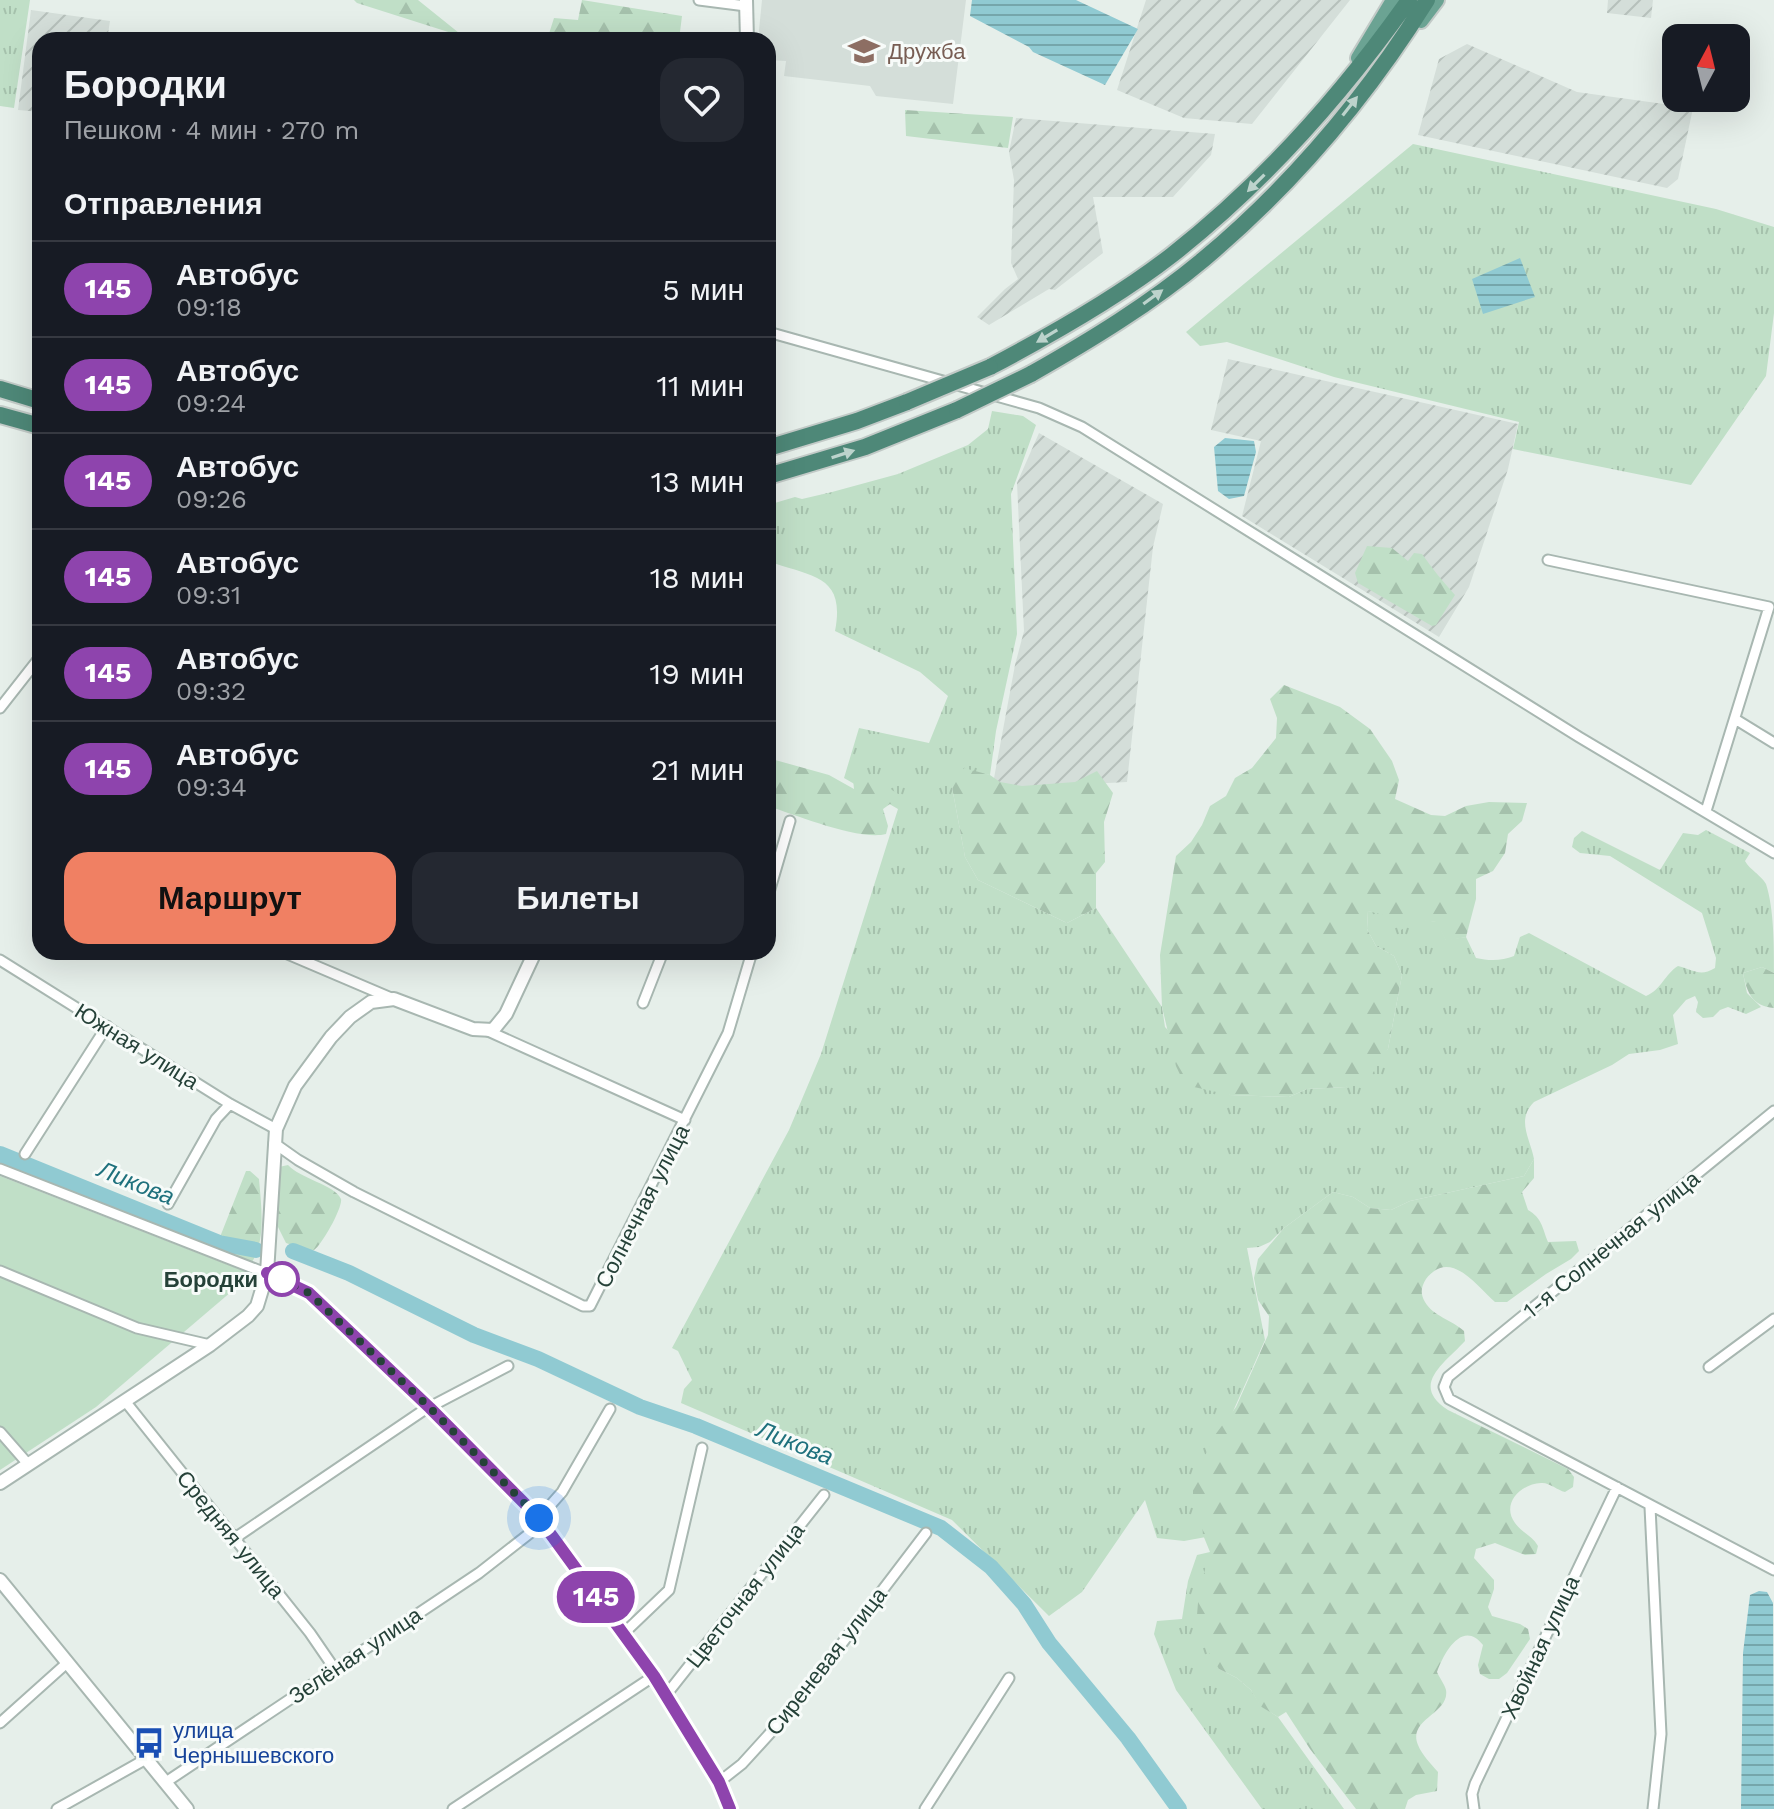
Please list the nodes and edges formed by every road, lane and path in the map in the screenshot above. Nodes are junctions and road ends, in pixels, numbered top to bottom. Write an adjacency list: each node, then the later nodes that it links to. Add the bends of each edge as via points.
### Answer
1 (699, 0): 6 (street)
2 (1393, 0): 9 (main road)
3 (1409, 0): 9 (highway)
4 (1427, 0): 8 (highway)
5 (1437, 0): 8 (main road)
6 (746, 3): 7 (street)
7 (747, 32)
8 (1384, 63): 16 (highway, one-way to 8, bridge, via 865,447 957,410 1031,374 1112,325 1203,259 1262,206 1317,148)
9 (1310, 127): 15 (highway, one-way to 15, bridge, via 1252,187 1170,257 1080,316 990,367 857,421)
10 (776, 334): 23 (street, via 1039,408 1082,427)
11 (0, 389): 12 (highway)
12 (32, 399)
13 (0, 415): 14 (highway)
14 (32, 424)
15 (776, 446)
16 (776, 474)
17 (1548, 560): 18 (street)
18 (1771, 608): 21 (street)
19 (32, 667): 20 (street)
20 (0, 708)
21 (1735, 719): 22 (street); 23 (street)
22 (1774, 743)
23 (1706, 811): 25 (street)
24 (790, 821): 26 (street)
25 (1774, 853)
26 (776, 869)
27 (0, 960): 34 (street, Южная улица)
28 (302, 960): 32 (street)
29 (531, 960): 35 (street, via 501,1022)
30 (660, 960): 33 (street)
31 (750, 960): 38 (street, Солнечная улица, via 728,1033)
32 (394, 999): 35 (street); 39 (street, via 371,1002 331,1037 295,1086)
33 (643, 1003)
34 (107, 1026): 36 (street, Южная улица); 40 (street)
35 (488, 1031): 38 (street)
36 (230, 1104): 39 (street, Южная улица); 42 (street)
37 (1774, 1111): 56 (street, 1-я Солнечная улица, via 1448,1377 1444,1387 1449,1399)
38 (685, 1120): 39 (street, Солнечная улица, via 587,1307 354,1192 298,1160)
39 (275, 1135): 44 (street)
40 (25, 1154)
41 (0, 1169): 44 (street)
42 (168, 1204)
43 (0, 1271): 46 (street, via 137,1328)
44 (267, 1273): 46 (street, via 257,1306); 50 (street, via 309,1293)
45 (1774, 1319): 48 (street)
46 (210, 1345): 49 (street)
47 (508, 1366): 50 (street)
48 (1709, 1367)
49 (125, 1401): 54 (street); 61 (street, Средняя улица)
50 (430, 1408): 59 (street); 61 (street)
51 (610, 1409): 59 (street, Зелёная улица)
52 (0, 1432): 54 (street)
53 (702, 1448): 64 (street, via 669,1590)
54 (28, 1464): 55 (street)
55 (0, 1483)
56 (1617, 1487): 58 (street); 79 (street, Хвойная улица, via 1475,1784)
57 (824, 1495): 69 (street, Цветочная улица)
58 (1650, 1507): 62 (street); 80 (street, via 1661,1734)
59 (541, 1521): 64 (street); 66 (street, Зелёная улица, via 479,1573)
60 (926, 1533): 73 (street, Сиреневая улица, via 792,1709)
61 (235, 1538): 66 (street, Средняя улица)
62 (1774, 1570)
63 (0, 1580): 65 (street)
64 (623, 1634): 67 (street)
65 (68, 1662): 70 (street); 71 (street)
66 (334, 1668): 72 (street, Зелёная улица)
67 (654, 1676): 69 (street); 76 (street)
68 (1009, 1678): 78 (street)
69 (666, 1695): 73 (street)
70 (0, 1723)
71 (146, 1759): 72 (street); 74 (street)
72 (166, 1782): 75 (street)
73 (719, 1782): 77 (street)
74 (57, 1809)
75 (187, 1809)
76 (453, 1809)
77 (730, 1809)
78 (925, 1809)
79 (1474, 1809)
80 (1653, 1809)

